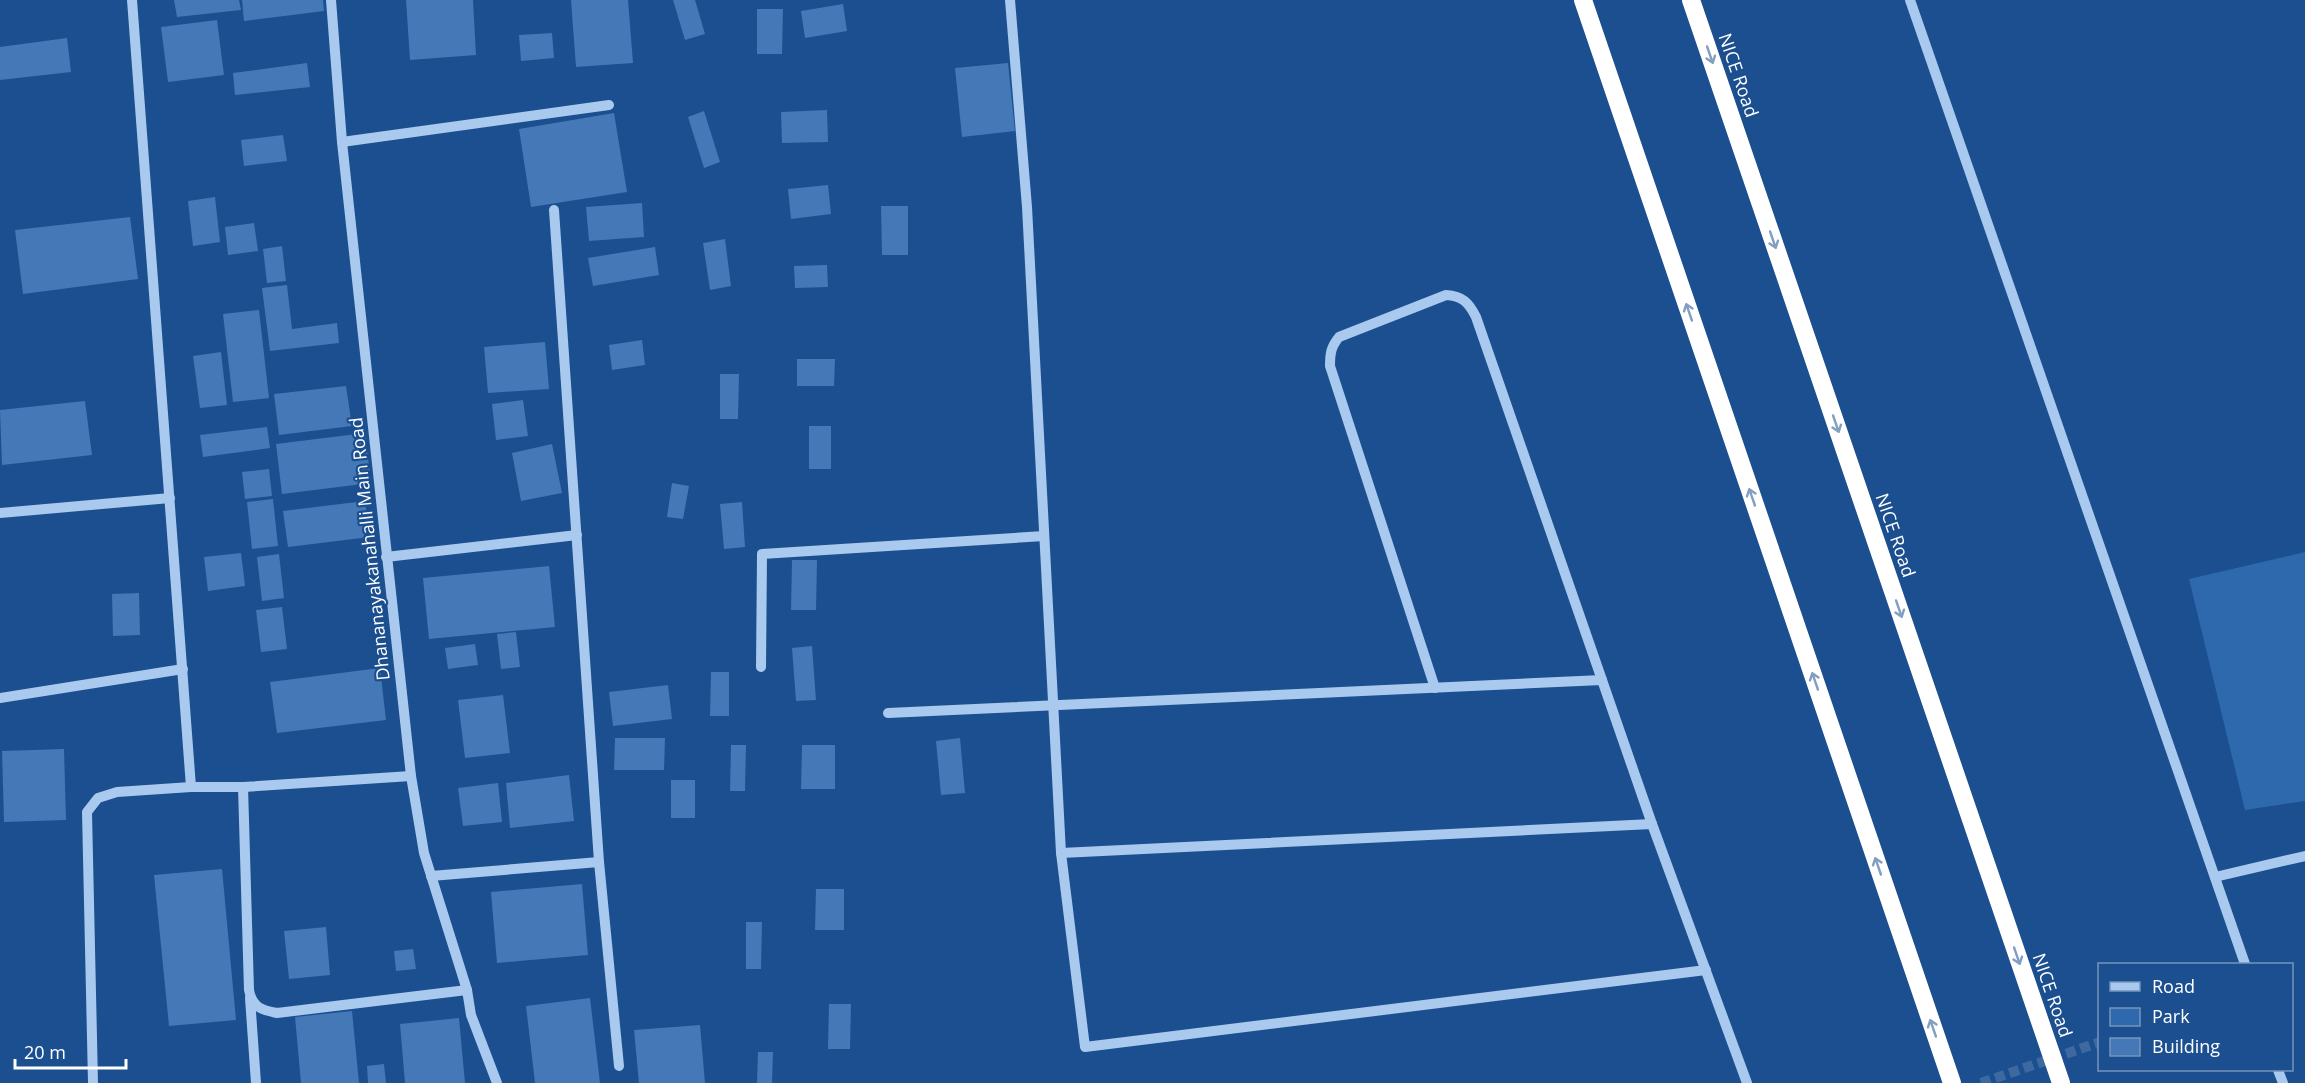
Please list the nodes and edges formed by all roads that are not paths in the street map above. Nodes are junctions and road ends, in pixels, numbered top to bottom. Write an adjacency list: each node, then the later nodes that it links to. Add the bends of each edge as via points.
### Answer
1 (132, 0): 10 (street)
2 (331, 0): 8 (street, Dhananayakanahalli Main Road)
3 (1010, 0): 13 (street, via 1027,207)
4 (1583, 0): 40 (highway, one-way to 4)
5 (1691, 0): 41 (highway, NICE Road, one-way to 41)
6 (1910, 0): 30 (street)
7 (609, 105): 8 (street)
8 (342, 142): 14 (street, Dhananayakanahalli Main Road)
9 (554, 210): 12 (street)
10 (170, 498): 11 (street); 16 (street)
11 (0, 513)
12 (577, 535): 14 (street); 28 (street)
13 (1044, 536): 15 (street, via 762,554); 20 (street)
14 (386, 557): 22 (street, Dhananayakanahalli Main Road)
15 (760, 667)
16 (183, 669): 19 (street); 23 (street)
17 (1602, 681): 18 (street); 18 (street, via 1476,317 1462,298 1446,295 1339,337 1330,354 1330,366); 25 (street)
18 (1435, 688): 20 (street)
19 (0, 698)
20 (1053, 705): 21 (street); 26 (street)
21 (888, 713)
22 (411, 776): 24 (street); 29 (street, Dhananayakanahalli Main Road)
23 (191, 787): 24 (street); 36 (street, via 117,792 98,798 87,812)
24 (243, 787): 34 (street)
25 (1652, 824): 26 (street); 32 (street)
26 (1061, 853): 32 (street, via 1085,1047)
27 (2305, 856): 30 (street)
28 (599, 862): 29 (street); 35 (street)
29 (431, 876): 33 (street, Dhananayakanahalli Main Road)
30 (2215, 877): 31 (street)
31 (2245, 963)
32 (1706, 970): 39 (street)
33 (467, 990): 34 (street, via 277,1013 261,1010); 38 (street, Dhananayakanahalli Main Road, via 471,1015)
34 (250, 997): 37 (street)
35 (619, 1066)
36 (93, 1083)
37 (256, 1083)
38 (497, 1083)
39 (1747, 1083)
40 (1952, 1083)
41 (2061, 1083)

